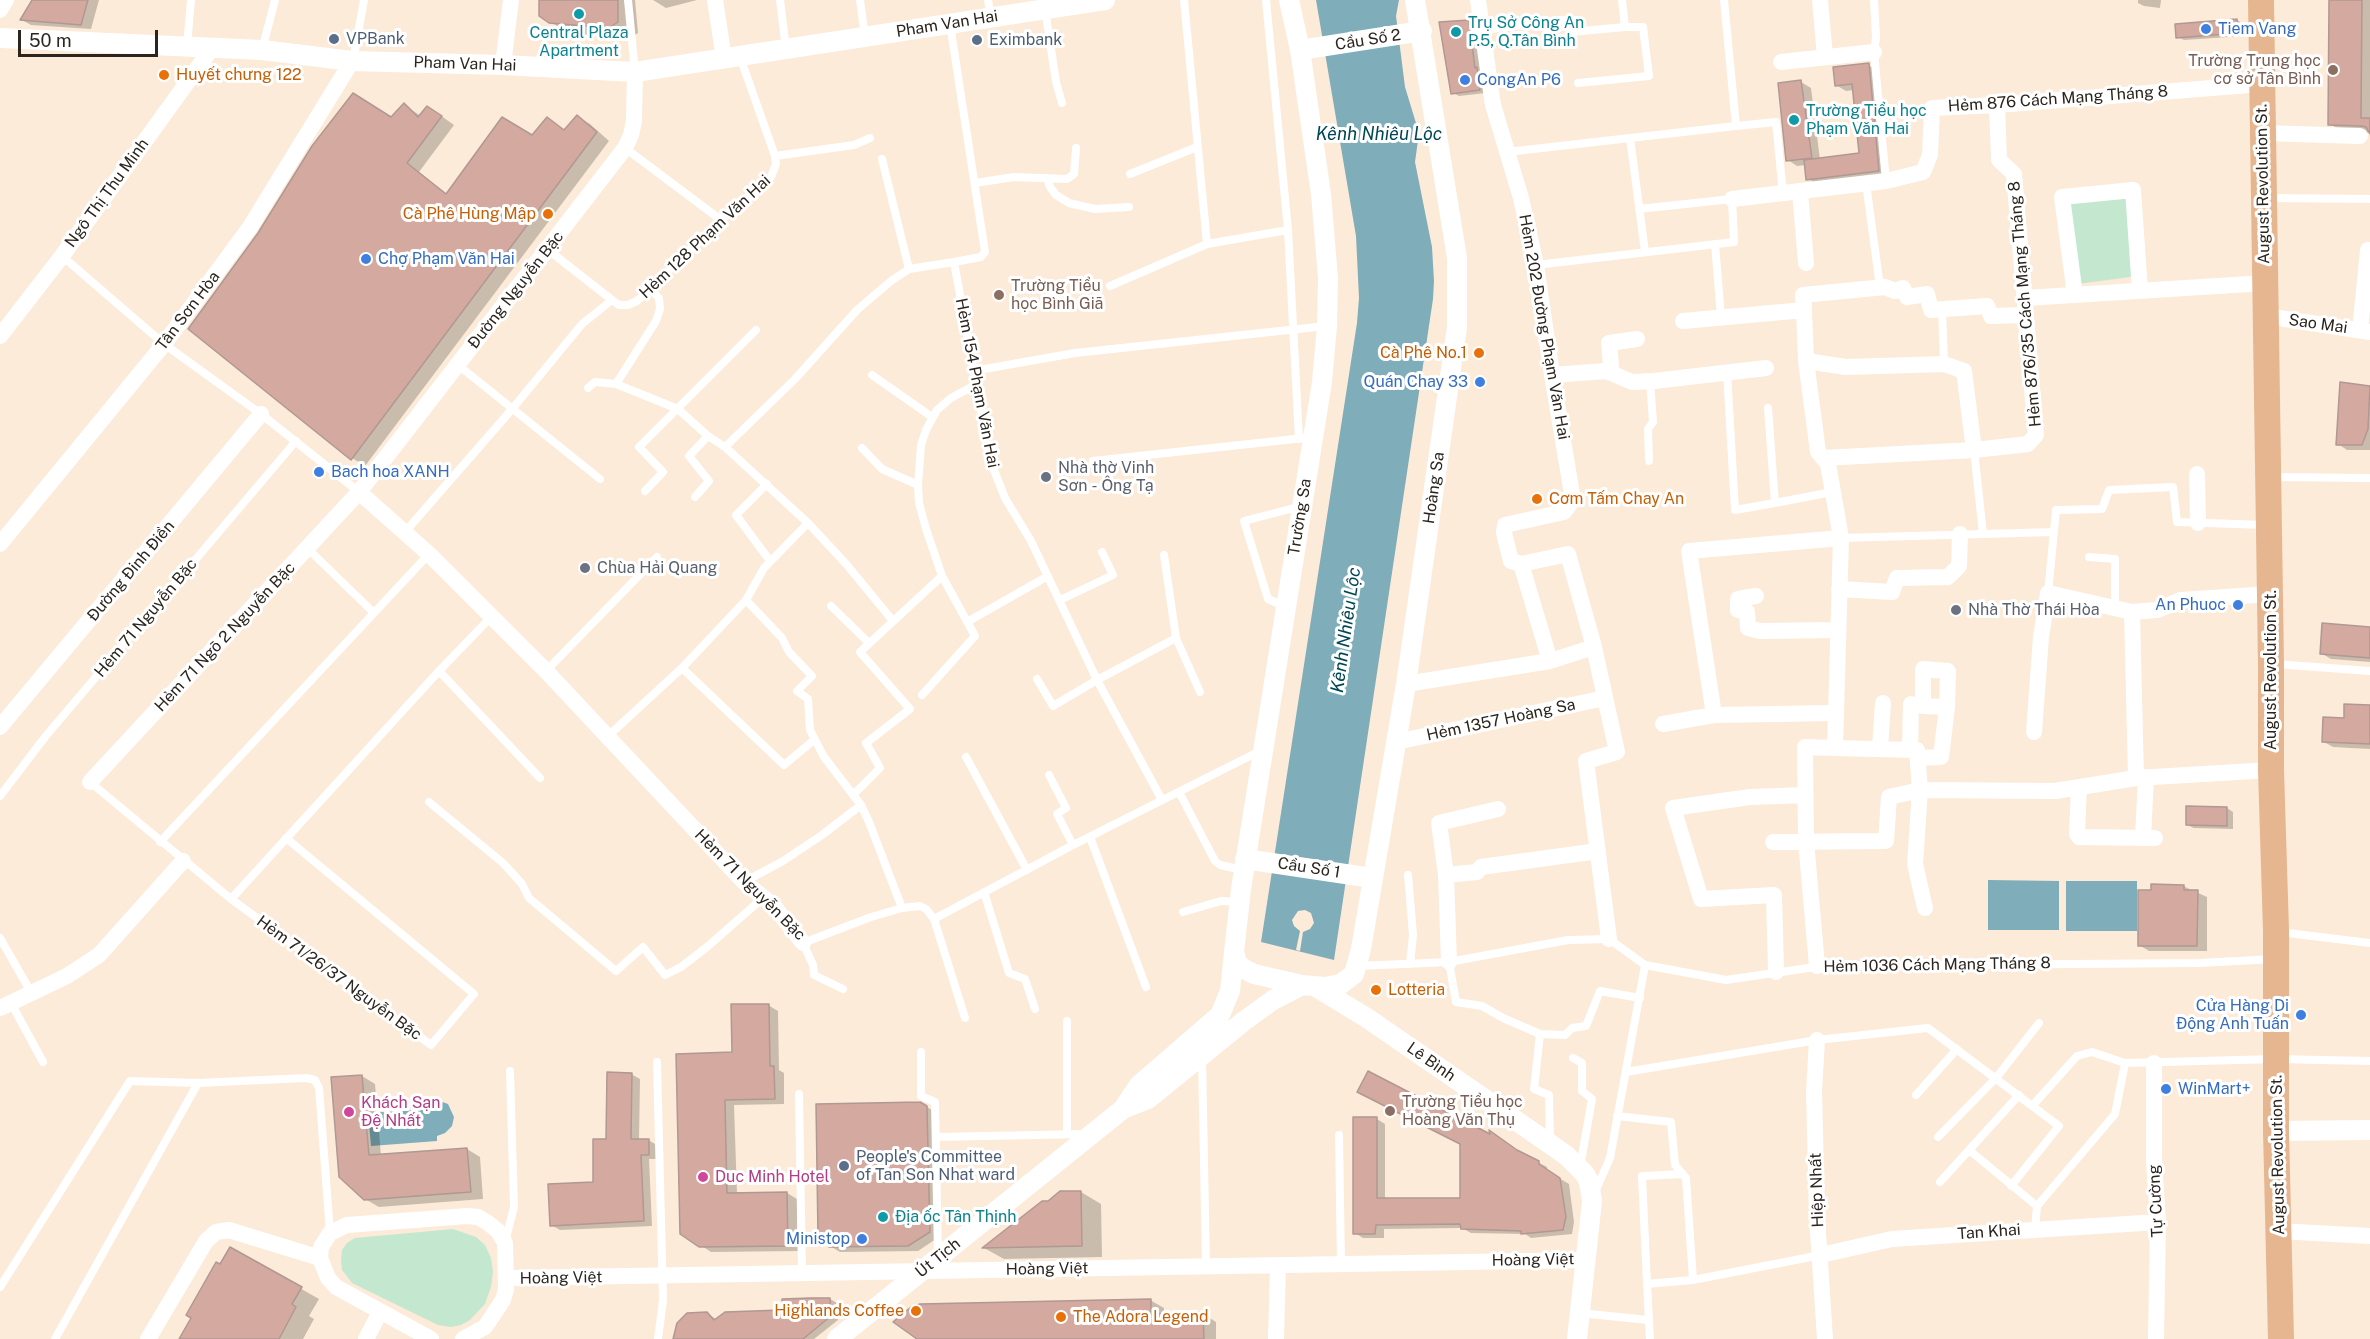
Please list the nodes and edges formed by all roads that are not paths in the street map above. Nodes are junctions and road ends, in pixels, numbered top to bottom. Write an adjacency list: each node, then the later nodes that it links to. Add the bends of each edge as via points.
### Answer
1 (6, 0): 23 (street)
2 (192, 0): 32 (lane)
3 (275, 0): 36 (lane)
4 (364, 0): 40 (lane)
5 (511, 0): 42 (street)
6 (628, 0): 43 (lane)
7 (715, 0): 39 (street)
8 (780, 0): 34 (lane)
9 (860, 0): 30 (lane)
10 (1106, 0): 22 (street, Pham Van Hai)
11 (1184, 0): 53 (lane)
12 (1266, 0): 71 (lane)
13 (1289, 0): 35 (street, Trường Sa)
14 (1415, 0): 28 (street, Hoàng Sa)
15 (1478, 0): 27 (street, Hẻm 202 Đường Phạm Văn Hai)
16 (1622, 0): 26 (lane)
17 (1724, 0): 48 (lane)
18 (1820, 0): 38 (street)
19 (1874, 0): 37 (lane)
20 (2260, 0): 45 (main road, August Revolution St.)
21 (989, 9): 22 (street, Pham Van Hai); 25 (street, Pham Van Hai)
22 (1045, 9): 46 (lane)
23 (0, 10)
24 (1563, 20): 27 (lane)
25 (950, 24): 30 (street, Pham Van Hai); 62 (lane)
26 (1625, 27): 29 (lane); 44 (lane, via 1643,27 1649,76)
27 (1482, 30): 56 (street, Hẻm 202 Đường Phạm Văn Hai, via 1491,94)
28 (1414, 32): 35 (street, Cầu Số 2); 187 (street, Hoàng Sa, via 1457,258 1458,298)
29 (1571, 32)
30 (865, 37): 34 (street, Pham Van Hai)
31 (0, 38): 32 (street, Pham Van Hai)
32 (187, 47): 33 (street, Pham Van Hai)
33 (212, 48): 36 (street, Pham Van Hai); 77 (street, Ngô Thị Thu Minh)
34 (786, 49): 39 (street, Pham Van Hai)
35 (1307, 49): 96 (street, Trường Sa, via 1328,278)
36 (262, 50): 40 (street, Pham Van Hai)
37 (1874, 52): 38 (street); 61 (lane)
38 (1825, 57): 41 (street)
39 (732, 58): 43 (street, Pham Van Hai); 57 (lane, Hẻm 128 Phạm Văn Hai)
40 (352, 62): 42 (street, Pham Van Hai); 102 (street, Tân Sơn Hòa, via 250,227)
41 (1781, 62)
42 (504, 64): 43 (street, Pham Van Hai)
43 (635, 72): 54 (street, Đường Nguyễn Bặc, via 634,122)
44 (1578, 83)
45 (2262, 84): 47 (street, Hẻm 876 Cách Mạng Tháng 8); 49 (main road, August Revolution St.)
46 (1062, 103)
47 (1997, 105): 61 (street, Hẻm 876 Cách Mạng Tháng 8, via 1932,108 1930,155 1923,172); 88 (street, Hẻm 876/35 Cách Mạng Tháng 8, via 1999,160 2014,174)
48 (1736, 126): 52 (lane); 64 (lane, via 1776,122)
49 (2262, 133): 50 (street); 65 (main road, August Revolution St.)
50 (2361, 136)
51 (870, 138): 57 (lane, via 854,145)
52 (1630, 138): 56 (lane); 69 (lane)
53 (1197, 147): 59 (lane); 72 (lane)
54 (625, 148): 70 (lane); 74 (street, Đường Nguyễn Bặc)
55 (1076, 148): 60 (lane, via 1072,177)
56 (1507, 152): 80 (street, Hẻm 202 Đường Phạm Văn Hai)
57 (775, 156): 70 (lane, Hẻm 128 Phạm Văn Hai, via 771,177)
58 (882, 159): 81 (lane)
59 (1130, 174)
60 (1047, 178): 62 (lane, via 1014,177); 68 (lane, via 1056,195 1069,203 1095,209)
61 (1886, 181): 63 (street, Hẻm 876 Cách Mạng Tháng 8)
62 (975, 183): 78 (lane, via 985,252 981,257)
63 (1866, 183): 64 (street, Hẻm 876 Cách Mạng Tháng 8); 84 (lane)
64 (1791, 193): 66 (street, Hẻm 876 Cách Mạng Tháng 8); 79 (street)
65 (2264, 198): 67 (lane); 82 (main road, August Revolution St.)
66 (1732, 199): 69 (lane); 73 (lane, via 1734,242)
67 (2370, 199)
68 (1129, 207)
69 (1639, 209): 76 (lane)
70 (722, 220): 85 (lane, Hẻm 128 Phạm Văn Hai)
71 (1288, 230): 72 (lane); 98 (lane)
72 (1207, 244): 83 (lane)
73 (1715, 244): 76 (lane); 94 (lane)
74 (547, 249): 89 (lane); 105 (street, Đường Nguyễn Bặc)
75 (2368, 250): 99 (street)
76 (1645, 252): 80 (lane)
77 (62, 256): 100 (street, Ngô Thị Thu Minh); 102 (lane)
78 (954, 262): 81 (lane); 107 (lane, Hẻm 154 Phạm Văn Hai)
79 (1806, 263)
80 (1536, 265): 111 (street, Hẻm 202 Đường Phạm Văn Hai)
81 (909, 269): 124 (lane, via 868,299 795,379)
82 (2265, 283): 86 (street); 93 (main road, August Revolution St.)
83 (1110, 286)
84 (1880, 287): 90 (street, via 1895,291 1903,288 1907,297 1927,294 1931,310); 91 (street, via 1803,295)
85 (651, 290): 89 (lane, Hẻm 128 Phạm Văn Hai, via 628,305); 113 (lane, via 659,298 656,321)
86 (2140, 291): 87 (street); 87 (street, via 2133,190 2062,197)
87 (2075, 295): 88 (street)
88 (2026, 298): 92 (street, Hẻm 876/35 Cách Mạng Tháng 8)
89 (612, 300): 116 (lane, via 582,324)
90 (1942, 309): 92 (street, via 1987,306 1991,316); 104 (lane)
91 (1804, 310): 94 (street); 103 (street)
92 (2026, 315): 126 (street, Hẻm 876/35 Cách Mạng Tháng 8, via 2036,435 2028,444)
93 (2266, 316): 99 (street, Sao Mai); 131 (main road, August Revolution St.)
94 (1721, 318): 95 (street)
95 (1683, 321)
96 (1327, 326): 98 (lane); 122 (street, Trường Sa, via 1322,382)
97 (756, 330): 118 (lane)
98 (1295, 330): 107 (lane, via 1075,353); 122 (lane)
99 (2365, 331)
100 (0, 336)
101 (1637, 339): 108 (street, via 1609,343 1611,366)
102 (164, 344): 119 (lane); 150 (street, Tân Sơn Hòa)
103 (1806, 361): 104 (street, via 1846,367); 127 (street, via 1818,452)
104 (1944, 364): 126 (street, via 1964,371)
105 (458, 365): 116 (lane); 137 (street, Đường Nguyễn Bặc)
106 (1766, 368): 109 (street)
107 (972, 371): 114 (lane, Hẻm 154 Phạm Văn Hai)
108 (1606, 371): 111 (street); 112 (street, via 1632,382)
109 (1727, 372): 112 (street); 140 (lane, via 1735,510)
110 (872, 375): 120 (lane)
111 (1552, 375): 158 (street, Hẻm 202 Đường Phạm Văn Hai, via 1573,500 1564,513 1505,525 1503,533 1511,561)
112 (1650, 381): 129 (lane, via 1653,422 1648,429)
113 (616, 384): 115 (lane, via 595,382); 118 (lane)
114 (975, 385): 120 (lane, via 944,404); 160 (lane, Hẻm 154 Phạm Văn Hai, via 996,478)
115 (588, 388)
116 (513, 408): 133 (lane); 145 (lane)
117 (1768, 408): 140 (lane)
118 (678, 409): 121 (lane); 136 (lane, via 639,447 663,472)
119 (261, 414): 123 (lane); 197 (street, Đường Đinh Điền)
120 (932, 417): 135 (lane, via 921,445)
121 (708, 436): 124 (lane); 139 (lane, via 689,456 709,481)
122 (1306, 438): 128 (lane); 141 (street, Trường Sa)
123 (296, 441): 137 (lane); 217 (lane, Hẻm 71 Nguyễn Bặc, via 52,728)
124 (725, 447): 134 (lane)
125 (862, 448): 135 (lane, via 882,469)
126 (1974, 450): 127 (street, Hẻm 876/35 Cách Mạng Tháng 8); 148 (lane)
127 (1823, 458): 138 (street)
128 (1093, 461)
129 (1649, 461)
130 (2197, 474): 142 (street)
131 (2268, 477): 132 (lane); 144 (main road, August Revolution St.)
132 (2370, 478)
133 (600, 479)
134 (767, 484): 143 (lane); 157 (lane, via 736,515)
135 (918, 485): 159 (lane)
136 (645, 491)
137 (359, 492): 145 (street, Hẻm 71 Nguyễn Bặc); 151 (street, Hẻm 71 Ngõ 2 Nguyễn Bặc)
138 (1832, 492): 140 (lane); 149 (street)
139 (695, 497)
140 (1775, 503)
141 (1302, 506): 168 (street, Trường Sa); 168 (lane, via 1244,521 1268,599)
142 (2198, 523): 144 (lane); 146 (lane, via 2177,522 2173,487 2109,490 2102,509 2056,510)
143 (808, 524): 157 (lane); 173 (lane)
144 (2269, 525): 163 (main road, August Revolution St.)
145 (405, 532): 153 (street, Hẻm 71 Nguyễn Bặc)
146 (2054, 532): 148 (lane); 162 (lane)
147 (1960, 534): 148 (lane); 149 (lane); 161 (street, via 1959,566 1948,577 1897,578 1892,592)
148 (1983, 534)
149 (1841, 538): 161 (street); 195 (street, via 1689,550)
150 (0, 544)
151 (307, 548): 171 (lane); 211 (street, Hẻm 71 Ngõ 2 Nguyễn Bặc)
152 (1102, 552): 166 (lane, via 1113,575)
153 (429, 554): 171 (lane); 172 (street, Hẻm 71 Nguyễn Bặc)
154 (1164, 555): 176 (lane)
155 (657, 557): 183 (lane)
156 (2089, 557): 169 (lane, via 2115,559)
157 (770, 561): 165 (lane)
158 (1521, 564): 178 (street, via 1568,554); 179 (street)
159 (942, 576): 173 (lane); 174 (lane)
160 (1048, 576): 166 (lane, Hẻm 154 Phạm Văn Hai); 174 (lane)
161 (1839, 589): 175 (street)
162 (2048, 592): 169 (street); 198 (street)
163 (2270, 594): 170 (street, via 2181,600 2157,610); 180 (main road, August Revolution St.)
164 (1756, 596): 175 (street, via 1738,599 1738,610 1747,612 1748,628)
165 (747, 600): 181 (lane); 200 (lane, via 812,676 798,691 808,699)
166 (1060, 600): 186 (lane, Hẻm 154 Phạm Văn Hai)
167 (831, 606): 177 (lane)
168 (1286, 607): 203 (street, Trường Sa)
169 (2115, 608): 170 (street)
170 (2132, 612): 209 (street)
171 (374, 613): 225 (lane)
172 (492, 616): 182 (lane); 183 (street, Hẻm 71 Nguyễn Bặc)
173 (893, 621): 177 (lane)
174 (967, 622): 189 (lane, via 975,636)
175 (1838, 630): 194 (street)
176 (1176, 638): 186 (lane); 188 (lane)
177 (869, 643): 215 (lane, via 860,652 910,709 866,743 880,768)
178 (1594, 647): 179 (street); 190 (street)
179 (1550, 661): 187 (street)
180 (2271, 664): 184 (lane); 207 (main road, August Revolution St.)
181 (682, 668): 199 (lane); 200 (lane, via 784,765)
182 (439, 670): 210 (lane); 223 (lane)
183 (546, 670): 199 (street, Hẻm 71 Nguyễn Bặc)
184 (2370, 671)
185 (1037, 679): 186 (lane, via 1053,706)
186 (1097, 680): 218 (lane, Hẻm 154 Phạm Văn Hai)
187 (1406, 684): 201 (street, Hoàng Sa)
188 (1200, 692)
189 (922, 695)
190 (1605, 698): 201 (street, Hẻm 1357 Hoàng Sa); 228 (street, via 1617,752 1586,761)
191 (1883, 703): 204 (street)
192 (1911, 704): 205 (street)
193 (1947, 707): 205 (street, via 1941,757)
194 (1834, 713): 195 (street); 202 (street)
195 (1714, 715): 196 (street)
196 (1663, 724)
197 (0, 727)
198 (2034, 732)
199 (606, 737): 235 (street, Hẻm 71 Nguyễn Bặc)
200 (814, 740): 215 (lane)
201 (1396, 742): 234 (street, Hoàng Sa)
202 (1835, 748): 204 (street); 216 (street, via 1805,747)
203 (1263, 749): 214 (lane); 230 (street, Trường Sa)
204 (1880, 749): 205 (street)
205 (1914, 754): 213 (street)
206 (966, 757): 231 (lane)
207 (2271, 770): 209 (street); 244 (main road, August Revolution St.)
208 (1049, 775): 227 (lane, via 1066,808 1057,814)
209 (2141, 777): 212 (street); 212 (street, via 2149,838 2078,835)
210 (540, 778)
211 (90, 782): 225 (lane, Hẻm 71/26/37 Nguyễn Bặc)
212 (2079, 787): 213 (street)
213 (1920, 789): 224 (street, via 1889,797 1886,841); 241 (street, via 1915,864)
214 (1179, 792): 218 (lane); 230 (lane, via 1215,861 1220,865)
215 (853, 795): 220 (lane)
216 (1806, 795): 224 (street); 256 (street, via 1750,796 1673,808 1701,899 1774,895)
217 (0, 796)
218 (1162, 800): 222 (lane)
219 (429, 802): 237 (lane, via 503,863 529,898 616,971 643,947 665,975 681,967)
220 (861, 806): 235 (lane, via 802,848); 240 (lane, via 878,840)
221 (1498, 809): 233 (street, via 1439,823)
222 (1090, 837): 227 (lane); 258 (lane)
223 (286, 838): 238 (lane); 238 (lane, Hẻm 71/26/37 Nguyễn Bặc, via 474,994 431,1045)
224 (1806, 841): 226 (street); 254 (street)
225 (160, 842): 229 (lane, Hẻm 71/26/37 Nguyễn Bặc)
226 (1773, 842)
227 (1073, 845): 231 (lane)
228 (1598, 851): 233 (street); 246 (street)
229 (183, 861): 238 (lane, Hẻm 71/26/37 Nguyễn Bặc); 260 (street, via 99,955)
230 (1250, 863): 234 (street, Cầu Số 1); 239 (street, Trường Sa)
231 (1027, 870): 236 (lane)
232 (1408, 875): 252 (lane, via 1413,922)
233 (1446, 875): 251 (street)
234 (1365, 877): 255 (street, Hoàng Sa)
235 (744, 882): 237 (street, Hẻm 71 Nguyễn Bặc)
236 (984, 892): 243 (lane); 263 (lane, via 1009,973 1025,979)
237 (764, 897): 247 (street, Hẻm 71 Nguyễn Bặc)
238 (231, 899)
239 (1239, 902): 242 (lane, via 1221,901); 249 (street, Trường Sa)
240 (902, 908): 243 (lane, Hẻm 71 Nguyễn Bặc, via 920,906); 247 (lane, Hẻm 71 Nguyễn Bặc)
241 (1925, 908)
242 (1183, 912)
243 (934, 919): 264 (lane)
244 (2276, 931): 248 (lane); 250 (main road, August Revolution St.)
245 (0, 938): 260 (lane)
246 (1609, 939): 251 (lane, via 1568,940); 253 (lane, Hẻm 1036 Cách Mạng Tháng 8)
247 (803, 943): 259 (lane, via 814,975)
248 (2370, 943)
249 (1234, 952): 257 (street, via 1237,963 1248,971); 267 (street, Trường Sa, via 1230,991)
250 (2275, 959): 254 (lane, Hẻm 1036 Cách Mạng Tháng 8); 275 (main road, August Revolution St.)
251 (1449, 962): 252 (lane); 269 (lane, via 1456,1002 1482,1006)
252 (1410, 964): 255 (lane)
253 (1645, 966): 256 (lane, Hẻm 1036 Cách Mạng Tháng 8, via 1726,980); 261 (lane)
254 (1817, 966): 256 (lane, Hẻm 1036 Cách Mạng Tháng 8)
255 (1355, 970): 257 (street, via 1341,984); 265 (street, Hoàng Sa, via 1355,995)
256 (1776, 972)
257 (1307, 986): 265 (street, Lê Bình, via 1335,997); 273 (street, Út Tịch, via 1273,1000)
258 (1146, 987)
259 (843, 988)
260 (32, 994): 262 (street)
261 (1640, 998): 269 (lane, via 1600,991 1586,1026 1572,1028 1565,1035); 282 (lane)
262 (6, 1005): 277 (lane)
263 (1035, 1009)
264 (965, 1018)
265 (1367, 1018): 298 (street, Lê Bình)
266 (1067, 1021): 293 (lane)
267 (1214, 1022): 289 (street, Út Tịch, via 1139,1085)
268 (2039, 1023): 283 (lane)
269 (1540, 1034): 298 (lane, via 1534,1089 1549,1095)
270 (1817, 1040): 271 (lane, via 1928,1028); 282 (lane); 312 (street, Hiệp Nhất, via 1814,1091)
271 (1957, 1049): 283 (lane); 286 (lane)
272 (921, 1052): 296 (lane, via 921,1095 935,1102)
273 (1202, 1055): 289 (street, Út Tịch, via 1148,1099); 318 (lane)
274 (1573, 1058): 300 (lane, via 1582,1063 1582,1090 1592,1099)
275 (2277, 1059): 276 (lane); 280 (lane); 292 (main road, August Revolution St.)
276 (2370, 1061)
277 (43, 1062)
278 (657, 1062): 321 (lane)
279 (2125, 1063): 280 (lane); 288 (lane, via 2092,1052 2077,1056); 305 (lane, via 2115,1114)
280 (2154, 1064): 306 (street, Tự Cường)
281 (510, 1071): 311 (lane, via 514,1207)
282 (1626, 1072): 290 (lane)
283 (1996, 1078): 287 (lane); 297 (lane)
284 (198, 1083): 309 (lane, via 315,1080 319,1088); 325 (lane, via 130,1081); 330 (lane)
285 (799, 1094): 320 (lane)
286 (1916, 1095)
287 (2019, 1095): 288 (lane); 299 (lane)
288 (2033, 1105): 303 (lane, via 2059,1126)
289 (1123, 1109): 294 (street, Út Tịch)
290 (1617, 1116): 301 (lane, via 1671,1122 1675,1165); 304 (lane, via 1608,1164)
291 (2370, 1130): 292 (street)
292 (2276, 1131): 308 (main road, August Revolution St.)
293 (1067, 1134): 294 (lane); 296 (lane)
294 (1091, 1134): 314 (street, Út Tịch)
295 (1339, 1135): 316 (lane)
296 (936, 1137): 314 (lane)
297 (1938, 1137)
298 (1550, 1144): 300 (street, Lê Bình)
299 (1969, 1150): 302 (lane); 303 (lane)
300 (1580, 1168): 304 (street, Lê Bình, via 1589,1182)
301 (1685, 1174): 323 (lane); 324 (lane, via 1642,1176)
302 (1940, 1182)
303 (2011, 1186): 305 (lane)
304 (1592, 1201): 315 (street, Lê Bình)
305 (2037, 1206): 307 (lane)
306 (2158, 1222): 307 (street, Tan Khai); 340 (street, Tự Cường)
307 (2035, 1229): 312 (street, Tan Khai, via 1892,1239)
308 (2279, 1232): 310 (street); 341 (main road, August Revolution St.)
309 (330, 1233): 311 (street, via 347,1225 467,1215 488,1223); 313 (street, via 321,1247)
310 (2370, 1236)
311 (504, 1243): 322 (street, Hoàng Việt)
312 (1821, 1255): 323 (lane); 339 (street, Hiệp Nhất)
313 (320, 1258): 326 (street, via 336,1287); 331 (street, via 229,1230 216,1232 206,1241)
314 (938, 1258): 319 (street, Út Tịch)
315 (1586, 1260): 316 (street, Hoàng Việt); 327 (street, Lê Bình)
316 (1341, 1264): 317 (street, Hoàng Việt)
317 (1278, 1265): 318 (street, Hoàng Việt); 336 (street)
318 (1206, 1266): 319 (street, Hoàng Việt)
319 (921, 1272): 320 (street, Hoàng Việt); 329 (street, Út Tịch)
320 (802, 1273): 321 (street, Hoàng Việt)
321 (662, 1276): 322 (street, Hoàng Việt); 335 (lane)
322 (507, 1278): 334 (street, Hoàng Việt, via 503,1300 495,1314 485,1327)
323 (1693, 1280): 324 (lane)
324 (1647, 1284): 328 (lane)
325 (0, 1287)
326 (380, 1312): 332 (street); 333 (street)
327 (1580, 1313): 328 (lane); 337 (street, Lê Bình)
328 (1648, 1320): 338 (lane)
329 (845, 1337)
330 (55, 1339)
331 (148, 1339)
332 (366, 1339)
333 (431, 1339)
334 (463, 1339)
335 (658, 1339)
336 (1276, 1339)
337 (1577, 1339)
338 (1650, 1339)
339 (1825, 1339)
340 (2156, 1339)
341 (2281, 1339)

